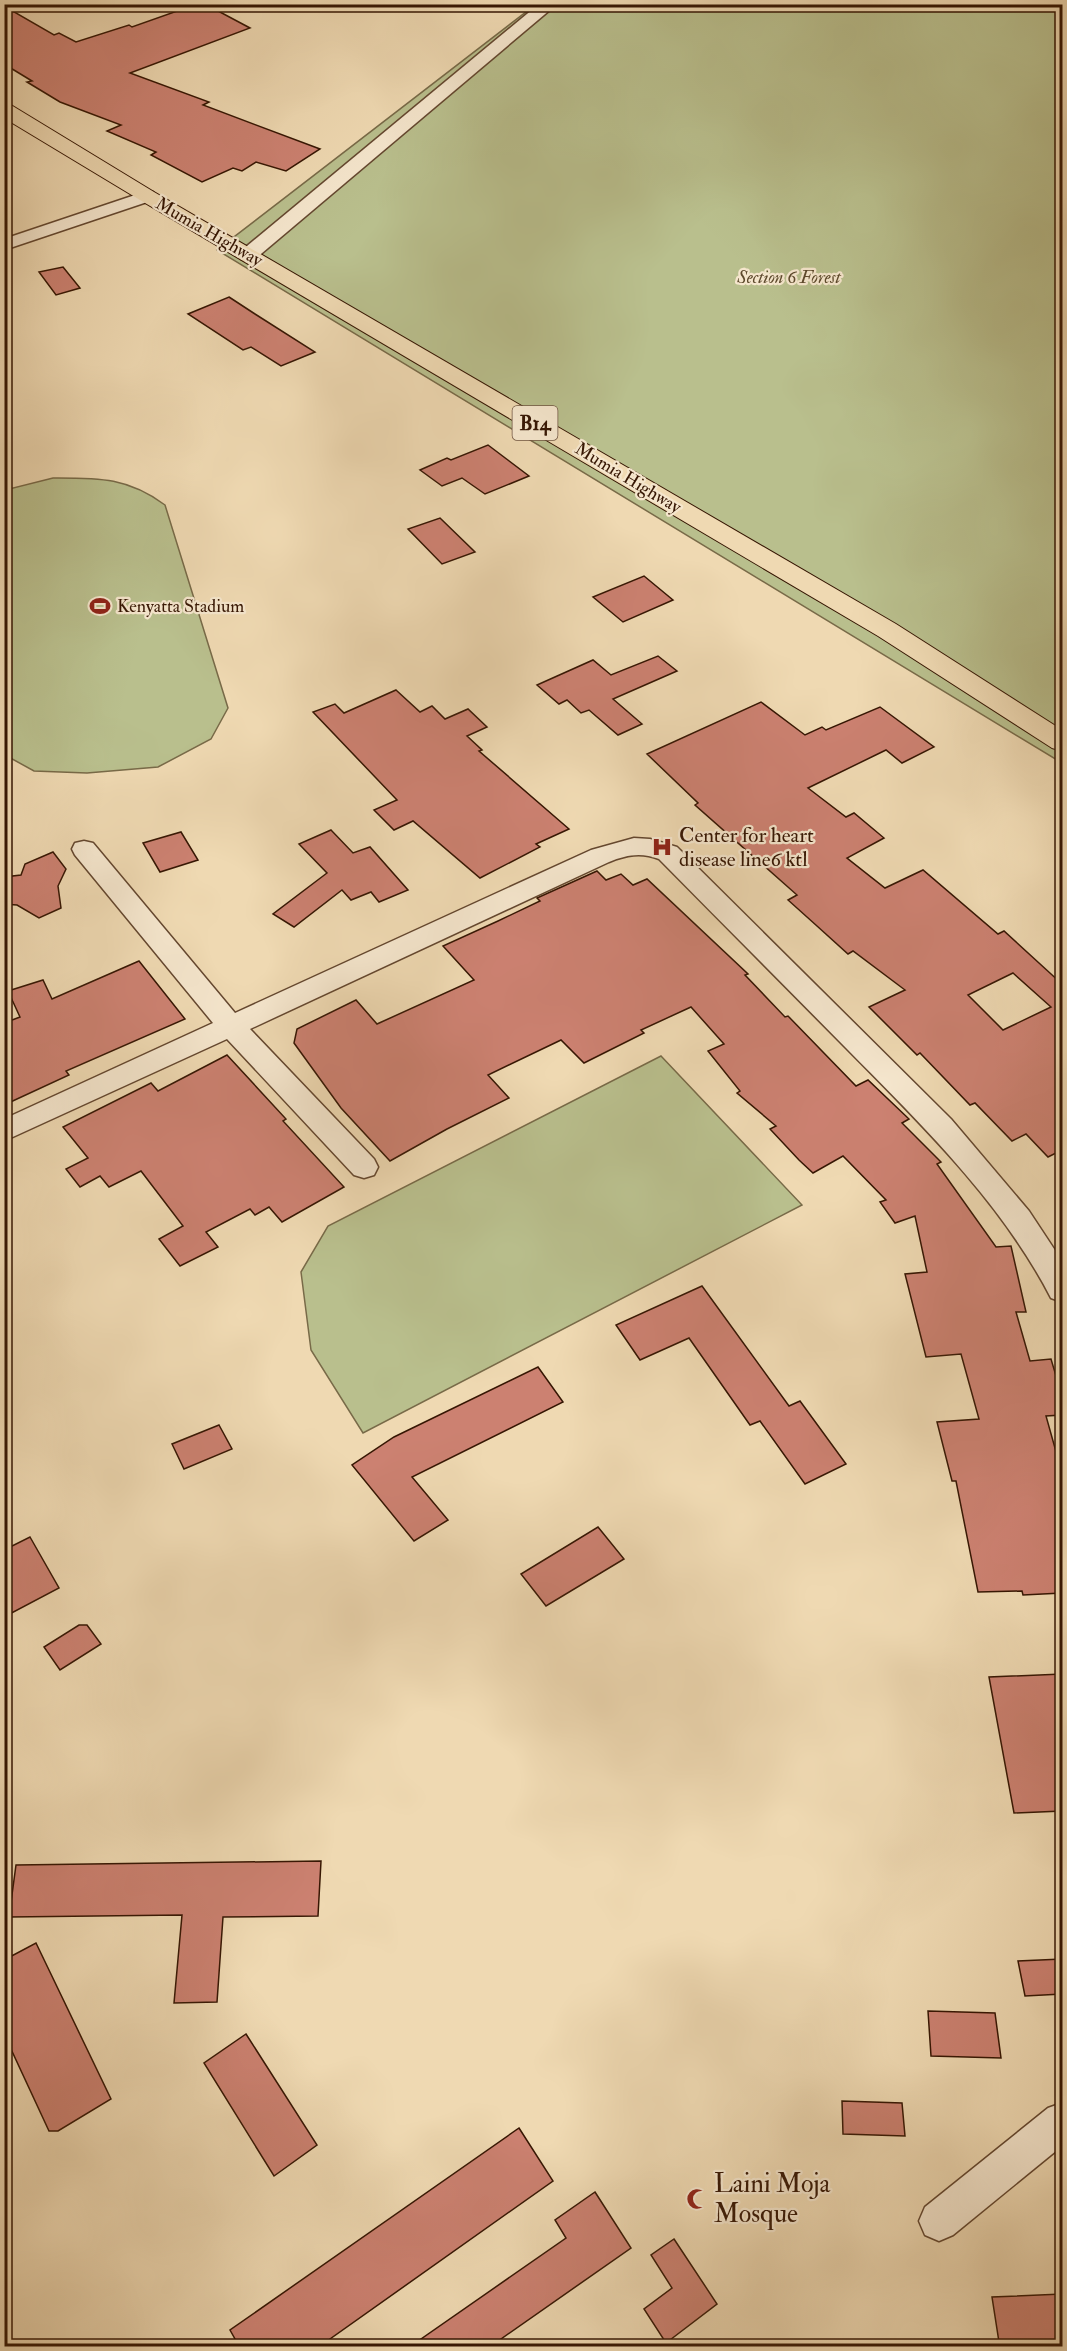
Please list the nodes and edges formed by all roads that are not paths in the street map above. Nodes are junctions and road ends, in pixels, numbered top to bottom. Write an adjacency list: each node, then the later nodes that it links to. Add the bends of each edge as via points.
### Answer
1 (549, 4): 5 (street)
2 (4, 109): 3 (highway, Mumia Highway / B14)
3 (147, 196): 4 (street); 5 (highway, Mumia Highway / B14)
4 (4, 245)
5 (248, 255): 6 (highway, Mumia Highway / B14, via 887,630)
6 (1062, 742)
7 (84, 849): 8 (street)
8 (231, 1026): 9 (street); 10 (street); 11 (street, via 618,848 652,846 668,853 941,1126 1019,1219)
9 (4, 1131)
10 (364, 1167)
11 (1062, 1290)
12 (1062, 2122): 13 (street)
13 (939, 2221)

